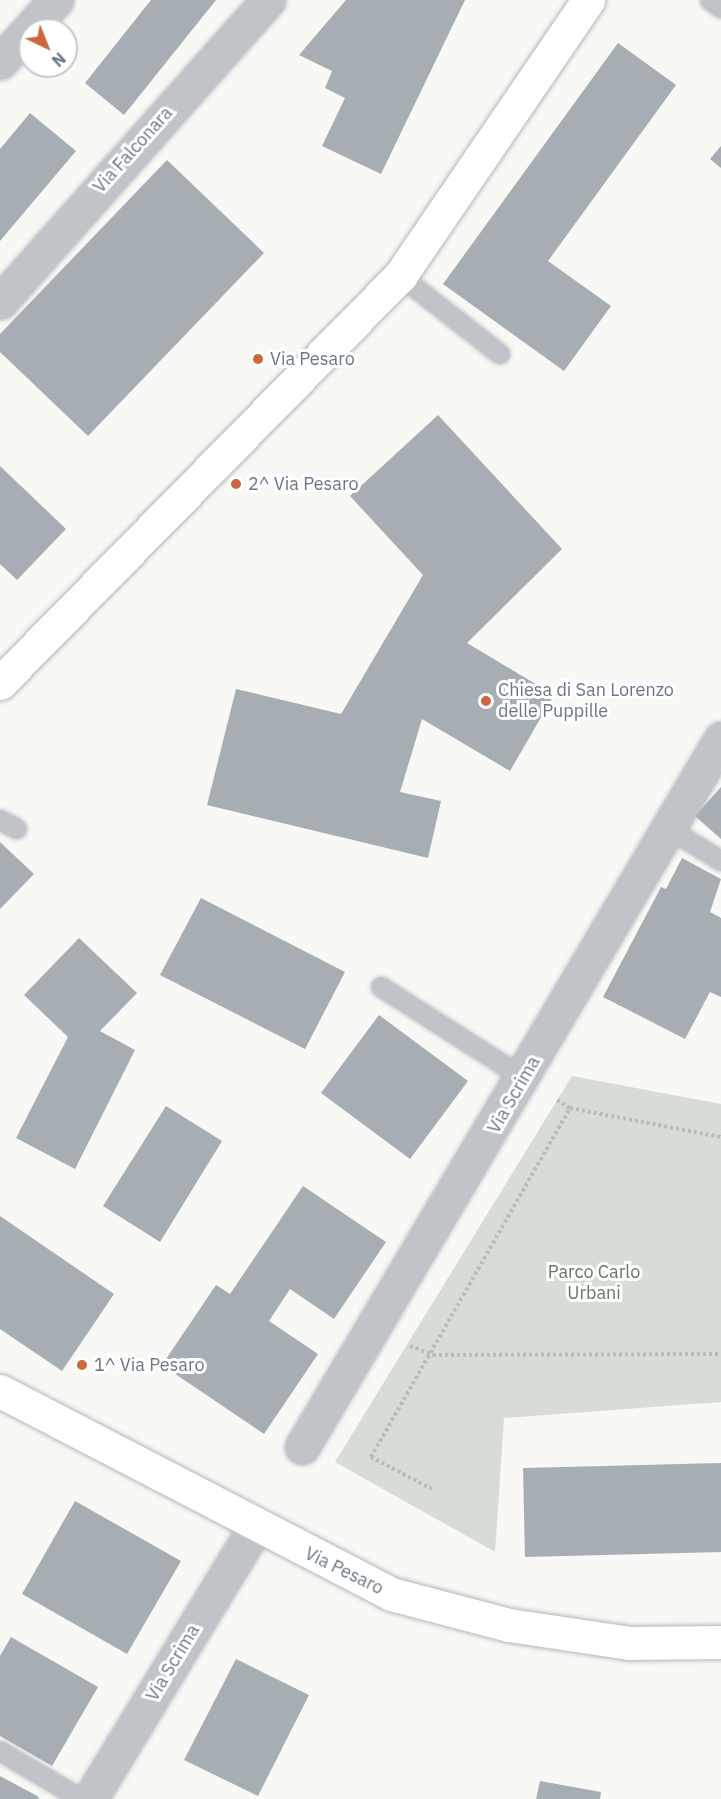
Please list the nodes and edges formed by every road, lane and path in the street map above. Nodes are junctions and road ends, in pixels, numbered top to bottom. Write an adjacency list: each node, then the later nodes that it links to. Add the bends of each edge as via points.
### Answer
1 (56, 0): 6 (street)
2 (268, 0): 8 (street, Via Falconara)
3 (588, 0): 7 (street)
4 (710, 0): 5 (lane)
5 (721, 8)
6 (0, 62)
7 (400, 276): 9 (lane); 10 (street)
8 (0, 302)
9 (500, 354)
10 (0, 682)
11 (721, 740): 13 (street, Via Scrima)
12 (0, 820): 14 (lane)
13 (666, 827): 15 (lane); 17 (street, Via Scrima)
14 (17, 829)
15 (721, 861)
16 (381, 987): 17 (lane)
17 (524, 1078): 18 (path); 20 (street, Via Scrima)
18 (570, 1108): 19 (path); 22 (path)
19 (721, 1137)
20 (372, 1332): 22 (path); 24 (street, Via Scrima)
21 (721, 1354): 22 (path)
22 (433, 1355): 25 (path, via 371,1457)
23 (0, 1392): 26 (street, Via Pesaro)
24 (302, 1447)
25 (432, 1489)
26 (255, 1528): 27 (street, Via Pesaro, via 391,1594 509,1625 629,1643); 30 (street, Via Scrima)
27 (721, 1642)
28 (0, 1751): 29 (lane)
29 (81, 1799)
30 (90, 1799)

